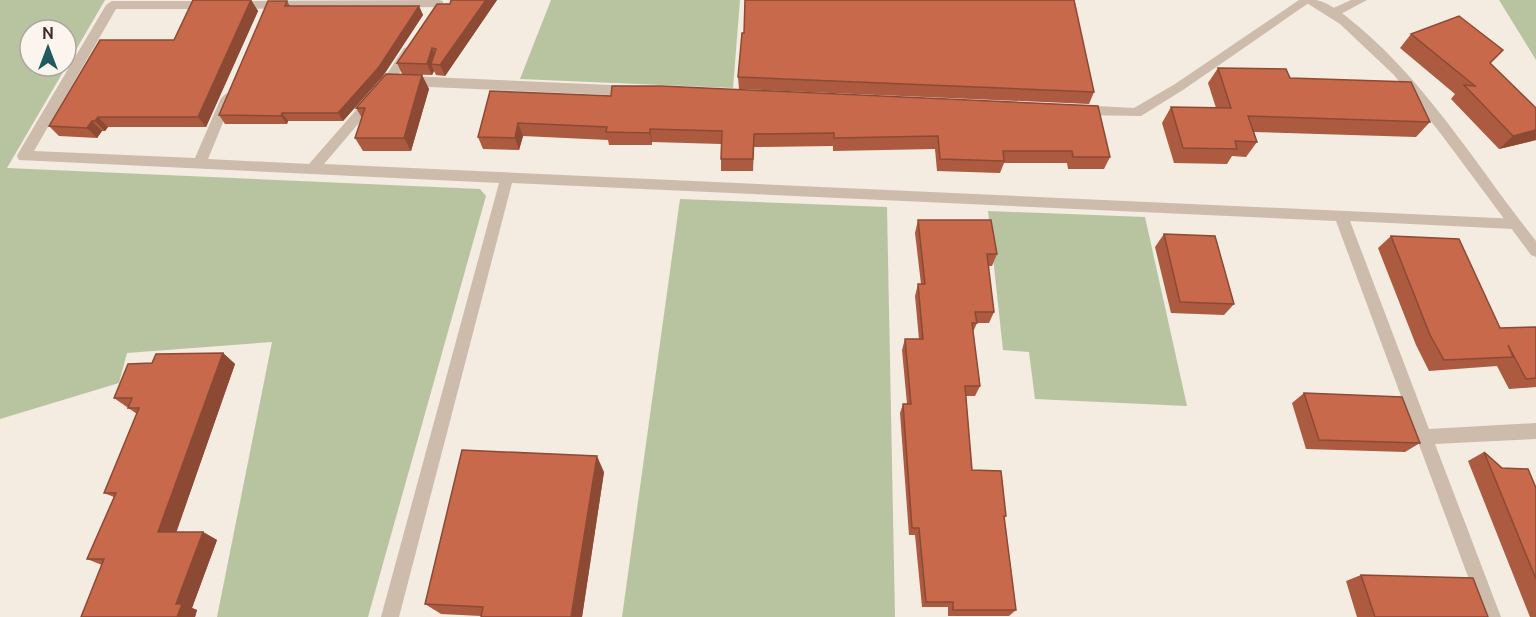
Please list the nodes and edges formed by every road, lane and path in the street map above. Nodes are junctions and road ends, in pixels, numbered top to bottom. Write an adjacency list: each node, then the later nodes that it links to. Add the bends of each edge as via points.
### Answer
1 (1308, 0): 4 (street); 9 (street, via 1136,113)
2 (1361, 0): 4 (street)
3 (439, 6): 10 (street, via 265,10 112,5 24,156)
4 (1333, 13): 14 (street, via 1417,94)
5 (414, 42): 6 (street)
6 (389, 80): 8 (street); 11 (street)
7 (231, 90): 10 (street)
8 (647, 91)
9 (1067, 110)
10 (199, 164): 11 (street)
11 (312, 169): 12 (street)
12 (507, 178): 13 (street); 18 (street)
13 (1341, 216): 14 (street); 17 (street)
14 (1513, 224): 15 (street)
15 (1536, 251)
16 (1536, 431): 17 (street)
17 (1425, 437): 19 (street)
18 (390, 617)
19 (1492, 617)

